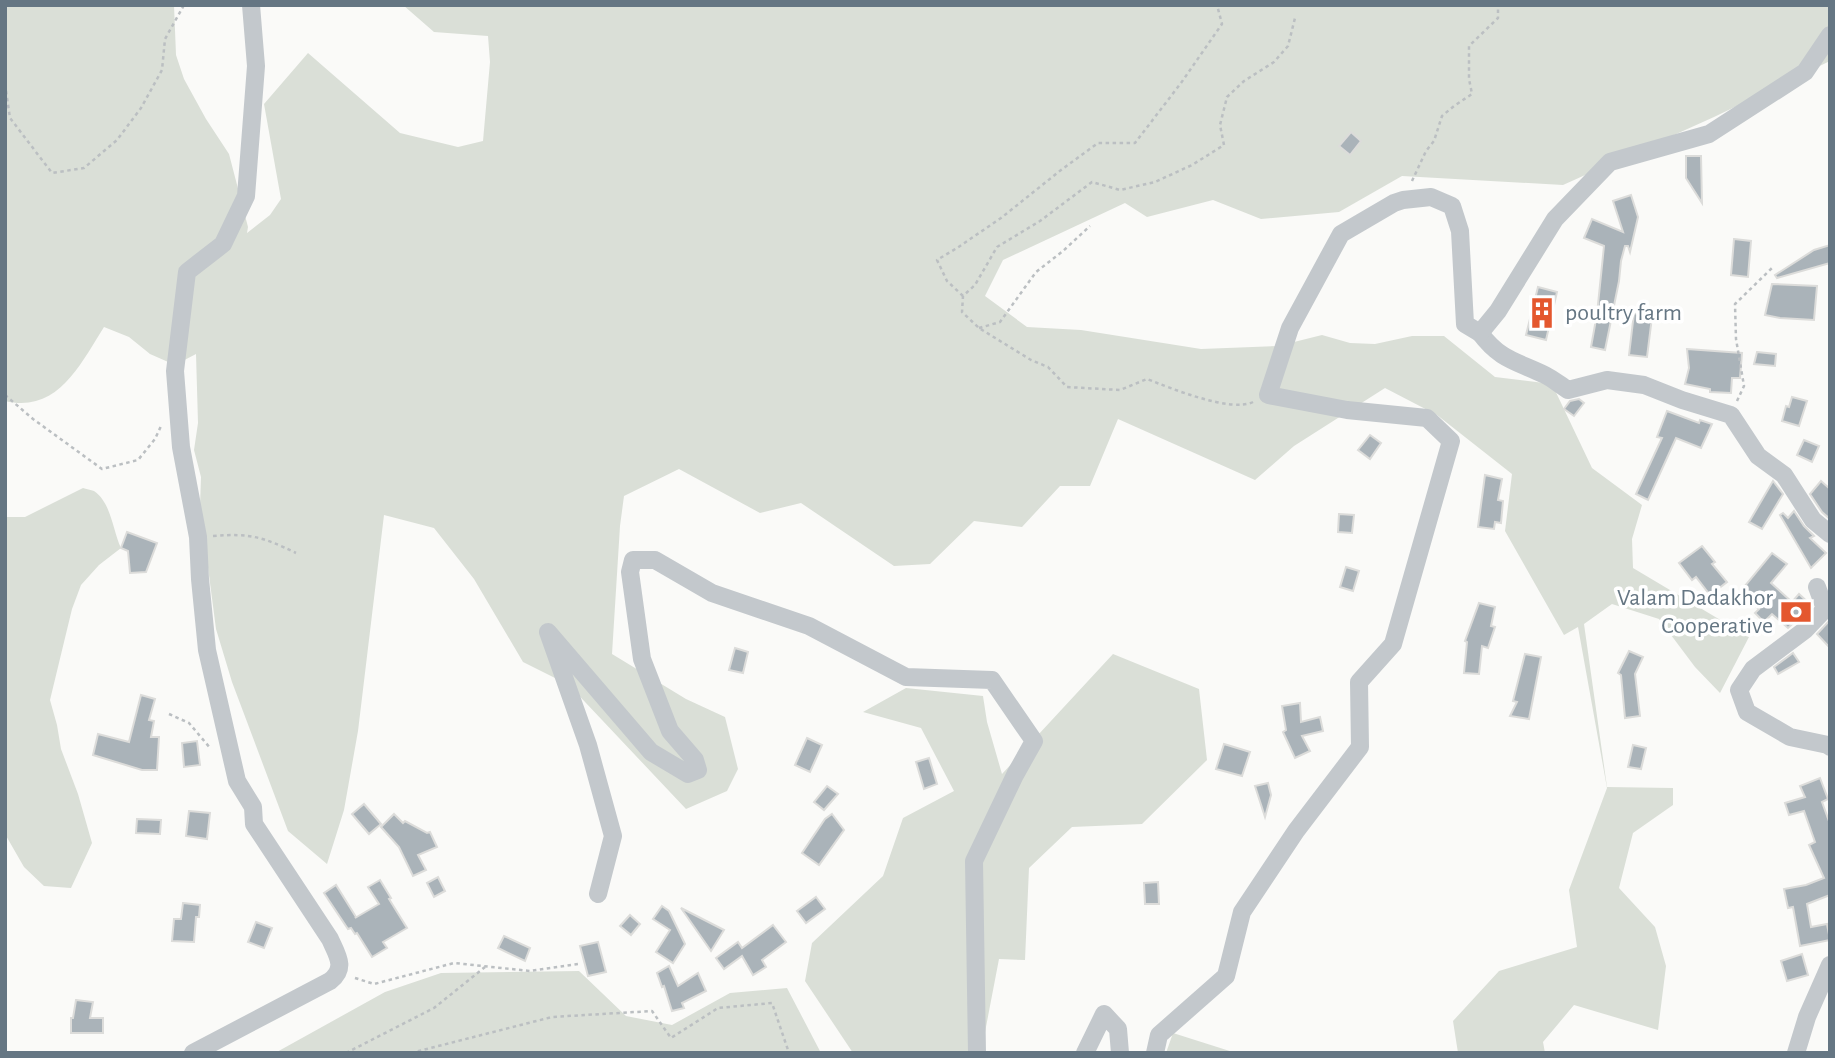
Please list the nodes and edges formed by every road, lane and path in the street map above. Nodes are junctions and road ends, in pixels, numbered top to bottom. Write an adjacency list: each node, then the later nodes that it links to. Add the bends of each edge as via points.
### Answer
1 (184, 5): 7 (path, via 165,39 162,69 141,108 117,140 84,168 52,173 10,118)
2 (251, 5): 19 (street, via 256,66 246,195 223,244 187,272 178,341 175,372 181,447)
3 (1217, 5): 11 (path, via 1222,24 1135,143 1098,143 1001,218 937,260 947,281)
4 (1498, 5): 8 (path, via 1498,18 1469,46 1472,94 1442,116)
5 (1295, 18): 11 (path, via 1288,46 1227,97 1220,125 1224,145 1155,183 1120,190 1092,182 997,247 975,285)
6 (1830, 35): 13 (street, via 1805,72 1709,134 1611,162 1555,219)
7 (5, 84)
8 (1403, 200): 13 (street, via 1431,197 1452,206 1460,231 1465,324); 14 (street, via 1341,234 1290,328)
9 (1090, 226): 12 (path, via 1036,272 1000,322)
10 (1772, 268): 16 (path, via 1735,304 1735,340 1744,386)
11 (963, 296): 12 (path, via 962,312)
12 (979, 328): 14 (path, via 1048,367 1067,387 1119,390 1147,379 1196,398 1245,406)
13 (1480, 333): 16 (street, via 1500,354 1568,390 1607,380 1644,385)
14 (1268, 395): 37 (street, via 1427,418 1451,441 1393,645 1359,682 1360,747 1242,912 1226,976 1159,1035)
15 (5, 396): 17 (path, via 102,469 138,460)
16 (1731, 415): 18 (street, via 1758,456 1784,475 1813,520)
17 (166, 416)
18 (1830, 534)
19 (198, 537): 20 (path, via 238,534 268,539); 29 (street, via 207,650 237,781 253,807 254,824 330,939 340,962)
20 (296, 553)
21 (1817, 587): 23 (street, via 1825,609 1753,670 1738,690 1747,712 1790,737)
22 (169, 715): 24 (path, via 189,723)
23 (1830, 747)
24 (211, 749)
25 (598, 894): 34 (street, via 613,835 588,745 548,632 650,752 688,774 698,770 670,731 642,659 630,572 633,560 655,560 712,593 809,626 906,677 992,680 1034,741 974,860)
26 (578, 964): 28 (path, via 530,971)
27 (1830, 965): 38 (street)
28 (486, 966): 29 (path, via 454,963 374,984); 31 (path, via 434,1008)
29 (338, 973): 30 (street)
30 (192, 1053)
31 (346, 1053)
32 (411, 1053): 33 (path, via 552,1017 652,1011 671,1038 718,1008 772,1003)
33 (789, 1053)
34 (977, 1053)
35 (1085, 1053): 36 (street, via 1104,1014 1118,1029)
36 (1119, 1053)
37 (1155, 1053)
38 (1796, 1053)

